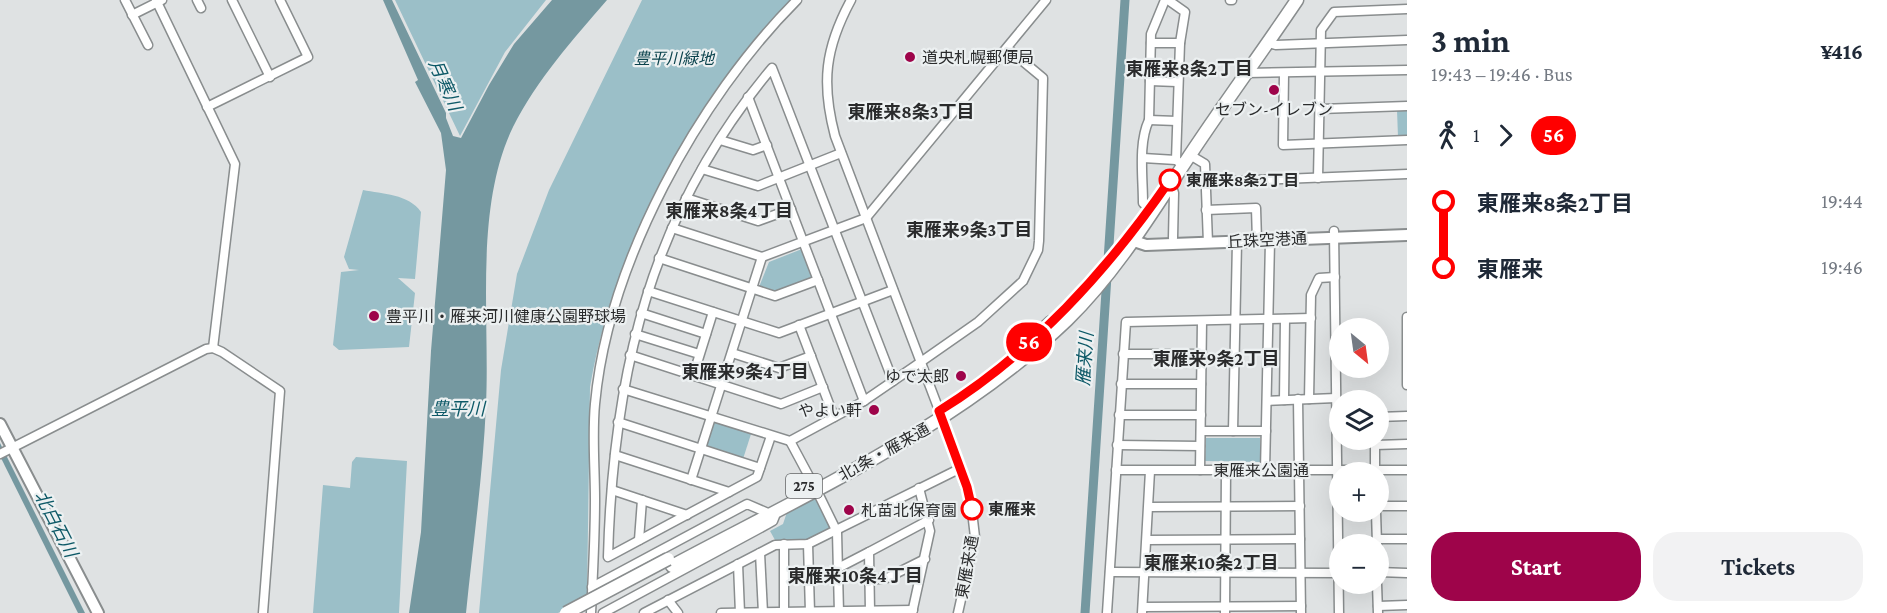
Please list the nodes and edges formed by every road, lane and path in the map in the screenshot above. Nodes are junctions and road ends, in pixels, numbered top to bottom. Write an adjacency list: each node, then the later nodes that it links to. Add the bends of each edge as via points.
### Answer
1 (125, 0): 13 (street)
2 (232, 0): 25 (street)
3 (280, 0): 25 (street, via 308,57)
4 (797, 0): 179 (street, via 735,72 684,150 652,209 621,288 601,363 595,404)
5 (851, 0): 38 (street, 東雁来通, via 834,36 825,80 830,119)
6 (1046, 0): 20 (street)
7 (1166, 0): 15 (street); 16 (street, via 1185,12)
8 (1297, 0): 17 (highway, 北1条・雁来通 / 275)
9 (1358, 0): 12 (street)
10 (158, 1): 13 (street); 30 (street)
11 (1407, 9): 12 (street)
12 (1351, 10): 18 (street, via 1334,12 1321,30)
13 (132, 15): 19 (street)
14 (1407, 40): 18 (street)
15 (1151, 43): 16 (street); 26 (street)
16 (1180, 43): 27 (street)
17 (1268, 43): 18 (street); 23 (highway, 北1条・雁来通 / 275)
18 (1320, 44): 22 (street)
19 (148, 45)
20 (1007, 48): 53 (street); 94 (street, via 1043,78 1038,250 1023,280 978,322)
21 (1407, 70): 22 (street)
22 (1320, 73): 24 (street); 31 (street)
23 (1247, 74): 24 (street); 39 (highway, 北1条・雁来通 / 275)
24 (1284, 74): 36 (street, via 1283,145)
25 (270, 77): 30 (street)
26 (1150, 81): 27 (street); 32 (street)
27 (1178, 82): 33 (street)
28 (748, 97): 34 (street); 37 (street); 42 (street, via 772,68)
29 (1407, 106): 31 (street)
30 (207, 107): 87 (street, via 236,164)
31 (1320, 109): 36 (street)
32 (1149, 120): 33 (street); 40 (street)
33 (1177, 121): 41 (street)
34 (720, 140): 37 (street, via 753,150); 43 (street)
35 (1407, 140): 36 (street)
36 (1318, 144): 46 (street)
37 (767, 145): 45 (street)
38 (841, 153): 42 (street); 53 (street, 東雁来通)
39 (1191, 155): 41 (highway, 北1条・雁来通 / 275); 47 (street, via 1205,164)
40 (1143, 158): 41 (street); 51 (street, via 1143,202)
41 (1179, 163): 48 (highway, 北1条・雁来通 / 275); 51 (highway, 北1条・雁来通 / 275)
42 (811, 165): 45 (street); 56 (street)
43 (702, 169): 45 (street, via 754,186); 49 (street)
44 (1407, 174): 46 (street)
45 (779, 177): 50 (street)
46 (1318, 178): 47 (street)
47 (1206, 182): 52 (street)
48 (1172, 187): 59 (highway, 北1条・雁来通 / 275); 60 (street)
49 (686, 198): 50 (street, via 758,221); 54 (street)
50 (790, 209): 64 (street)
51 (1150, 209): 59 (highway, 北1条・雁来通 / 275)
52 (1206, 210): 61 (street, via 1256,208); 62 (street)
53 (866, 218): 56 (street); 71 (street, 東雁来通)
54 (672, 228): 66 (street); 67 (street)
55 (1407, 228): 57 (main road, 丘珠空港通)
56 (835, 230): 64 (street); 73 (street)
57 (1334, 234): 58 (main road, 丘珠空港通); 61 (main road, 丘珠空港通); 63 (main road, 丘珠空港通); 68 (street)
58 (1407, 235)
59 (1133, 237): 60 (main road, 丘珠空港通); 62 (main road, 丘珠空港通, via 1146,245); 110 (highway, 北1条・雁来通 / 275, via 1042,342 981,392)
60 (1173, 238): 62 (main road, 丘珠空港通)
61 (1257, 238): 62 (main road, 丘珠空港通); 63 (main road, 丘珠空港通); 65 (main road, 丘珠空港通)
62 (1208, 240): 65 (main road, 丘珠空港通)
63 (1270, 240): 79 (street)
64 (803, 242): 66 (street); 69 (street)
65 (1237, 242): 83 (street)
66 (762, 257): 70 (street)
67 (659, 258): 70 (street); 72 (street)
68 (1335, 277): 78 (street, via 1318,278 1311,295); 103 (street)
69 (818, 280): 70 (street, via 775,296); 76 (street)
70 (753, 289): 81 (street)
71 (893, 290): 73 (street); 94 (street, 東雁来通)
72 (648, 291): 74 (street); 75 (street)
73 (863, 301): 76 (street); 96 (street)
74 (713, 312): 81 (street); 85 (street)
75 (641, 313): 85 (street); 86 (street)
76 (831, 313): 84 (street); 108 (street)
77 (1407, 317): 100 (street)
78 (1311, 318): 80 (street); 106 (street)
79 (1268, 319): 80 (street); 83 (street); 109 (street)
80 (1285, 319): 107 (street)
81 (742, 321): 84 (street, via 779,333); 88 (street)
82 (1202, 321): 83 (street); 90 (street, via 1127,321); 91 (street)
83 (1235, 321): 120 (street)
84 (799, 325): 93 (street)
85 (706, 333): 89 (street)
86 (635, 334): 89 (street); 92 (street)
87 (213, 348): 129 (street); 194 (street, via 280,391)
88 (732, 353): 93 (street, via 779,369); 97 (street)
89 (699, 354): 95 (street)
90 (1123, 354): 91 (street); 98 (street)
91 (1202, 354): 99 (street)
92 (630, 355): 95 (street); 102 (street)
93 (811, 356): 101 (street)
94 (921, 362): 96 (street); 110 (street, 東雁来通)
95 (693, 375): 97 (street)
96 (893, 381): 108 (street)
97 (722, 384): 101 (street, via 781,404); 113 (street)
98 (1121, 384): 99 (street); 111 (street)
99 (1201, 384): 112 (street)
100 (1407, 385)
101 (822, 387): 115 (street)
102 (623, 389): 113 (street); 117 (street)
103 (1336, 390)
104 (1329, 398): 106 (street)
105 (1298, 399): 106 (street); 107 (street); 136 (street)
106 (1310, 399)
107 (1284, 400): 109 (street)
108 (864, 401): 115 (street)
109 (1267, 401): 121 (street)
110 (941, 415): 132 (street, 東雁来通); 143 (highway, 北1条・雁来通 / 275)
111 (1119, 415): 112 (street); 126 (street)
112 (1201, 415): 119 (street)
113 (712, 416): 122 (street); 128 (street)
114 (1407, 416): 116 (street)
115 (834, 417): 123 (street)
116 (1389, 417)
117 (618, 422): 128 (street); 130 (street)
118 (0, 424): 129 (main road)
119 (1201, 431): 120 (street); 127 (street)
120 (1233, 431): 121 (street)
121 (1266, 431): 140 (street)
122 (771, 436): 123 (street); 131 (street)
123 (790, 441): 143 (street)
124 (1389, 443): 125 (street)
125 (1407, 444)
126 (1118, 446): 127 (street); 133 (street)
127 (1200, 446): 134 (street)
128 (701, 449): 131 (street); 142 (street)
129 (6, 451): 193 (main road)
130 (615, 455): 142 (street); 145 (street)
131 (760, 468): 146 (street, via 757,477)
132 (961, 468): 144 (street); 204 (street, 東雁来通, via 975,537)
133 (1116, 470): 139 (street, 東雁来公園通); 171 (street)
134 (1200, 470): 135 (street, 東雁来公園通); 139 (street, 東雁来公園通)
135 (1226, 470): 140 (street, 東雁来公園通); 152 (street)
136 (1299, 470): 137 (street, 東雁来公園通); 140 (street, 東雁来公園通); 148 (street)
137 (1329, 470)
138 (1407, 470): 141 (street, 東雁来公園通)
139 (1150, 471): 151 (street)
140 (1265, 471)
141 (1389, 471)
142 (691, 480): 146 (street)
143 (814, 486): 153 (highway, 北1条・雁来通 / 275); 156 (street)
144 (919, 488): 155 (street); 156 (street)
145 (612, 490): 147 (street); 159 (street, via 608,557)
146 (729, 492): 154 (street)
147 (642, 500): 154 (street); 159 (street)
148 (1300, 506): 152 (street); 157 (street)
149 (1389, 506): 150 (street)
150 (1407, 506)
151 (1149, 507): 152 (street); 160 (street)
152 (1225, 507): 161 (street)
153 (766, 511): 168 (highway, 北1条・雁来通 / 275); 179 (street, via 747,504); 198 (street, via 775,516 773,521)
154 (687, 515): 159 (street)
155 (929, 520): 165 (street); 167 (street)
156 (837, 532): 164 (street); 170 (street)
157 (1300, 539): 161 (street); 175 (street)
158 (1407, 539): 162 (street)
159 (639, 540)
160 (1147, 540): 161 (street); 173 (street)
161 (1225, 540): 174 (street)
162 (1389, 541)
163 (784, 544): 164 (street); 166 (street); 189 (street)
164 (808, 544): 190 (street)
165 (869, 552): 170 (street); 178 (street)
166 (760, 553): 169 (street); 203 (street)
167 (925, 559): 178 (street, via 887,578); 192 (street)
168 (670, 563): 195 (highway, 275, bridge); 196 (highway, 275)
169 (738, 564): 182 (street); 202 (street)
170 (840, 567): 191 (street)
171 (1110, 572): 173 (street); 205 (street)
172 (1389, 572): 177 (street)
173 (1145, 573): 174 (street); 186 (street)
174 (1225, 573): 175 (street); 187 (street)
175 (1301, 573): 176 (street); 184 (street)
176 (1329, 573)
177 (1407, 573)
178 (870, 580): 188 (street)
179 (592, 587): 197 (street)
180 (1339, 594): 206 (street)
181 (1377, 594): 185 (street)
182 (668, 600): 199 (street); 200 (street)
183 (1407, 605): 185 (street)
184 (1301, 609): 187 (street)
185 (1378, 609)
186 (1143, 610): 187 (street)
187 (1225, 610)
188 (870, 611): 191 (street); 192 (street)
189 (784, 612): 190 (street); 203 (street)
190 (810, 612): 191 (street)
191 (839, 612)
192 (912, 612)
193 (98, 613)
194 (263, 613)
195 (566, 613)
196 (584, 613)
197 (591, 613)
198 (603, 613)
199 (644, 613)
200 (678, 613)
201 (721, 613): 202 (street)
202 (740, 613): 203 (street)
203 (763, 613)
204 (958, 613)
205 (1107, 613)
206 (1339, 613)

